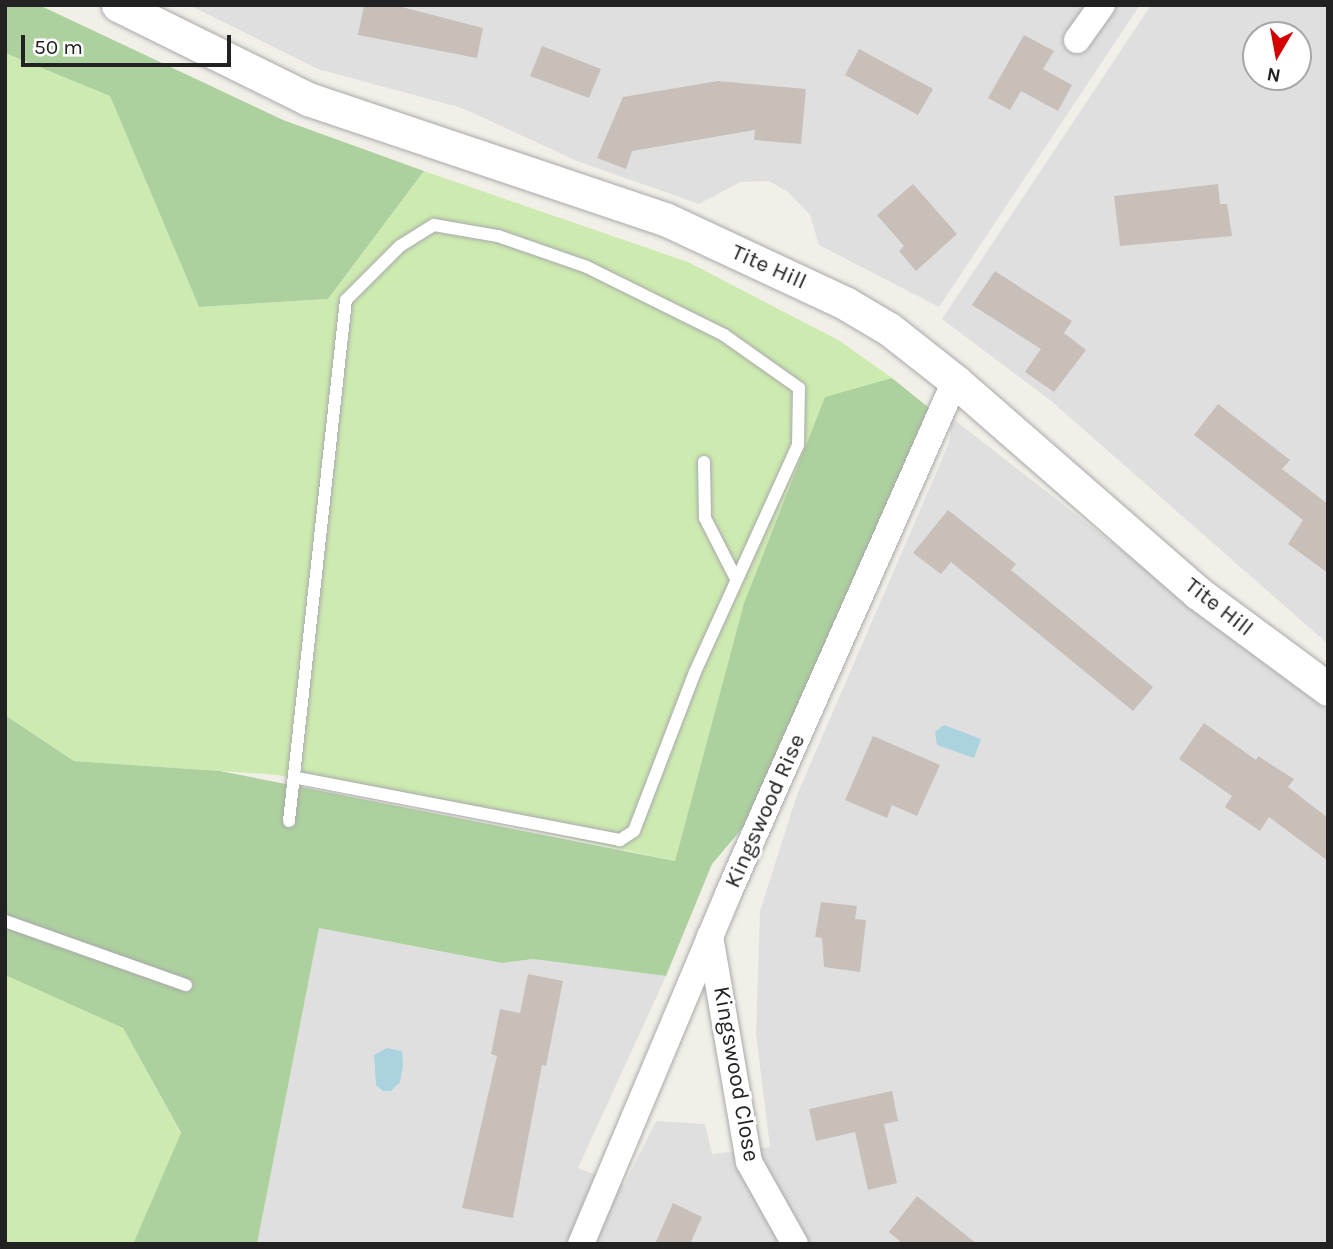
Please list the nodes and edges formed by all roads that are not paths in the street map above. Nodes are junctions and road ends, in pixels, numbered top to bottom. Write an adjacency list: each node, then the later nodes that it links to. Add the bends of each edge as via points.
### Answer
1 (118, 5): 4 (street, Tite Hill, via 308,99 665,219 845,303 889,329)
2 (1102, 5): 3 (street)
3 (1077, 40)
4 (956, 381): 7 (street, Tite Hill, via 1198,593); 11 (street, Kingswood Rise)
5 (704, 461): 6 (lane, via 705,518)
6 (735, 577): 8 (lane, via 634,831 620,840); 8 (lane, via 798,445 799,388 723,335 587,267 498,236 434,225 400,246 346,300)
7 (1328, 688)
8 (294, 777): 9 (lane)
9 (289, 821)
10 (5, 921): 12 (lane)
11 (710, 936): 13 (street, Kingswood Rise); 14 (street, Kingswood Close, via 749,1162)
12 (186, 985)
13 (581, 1244)
14 (795, 1244)

